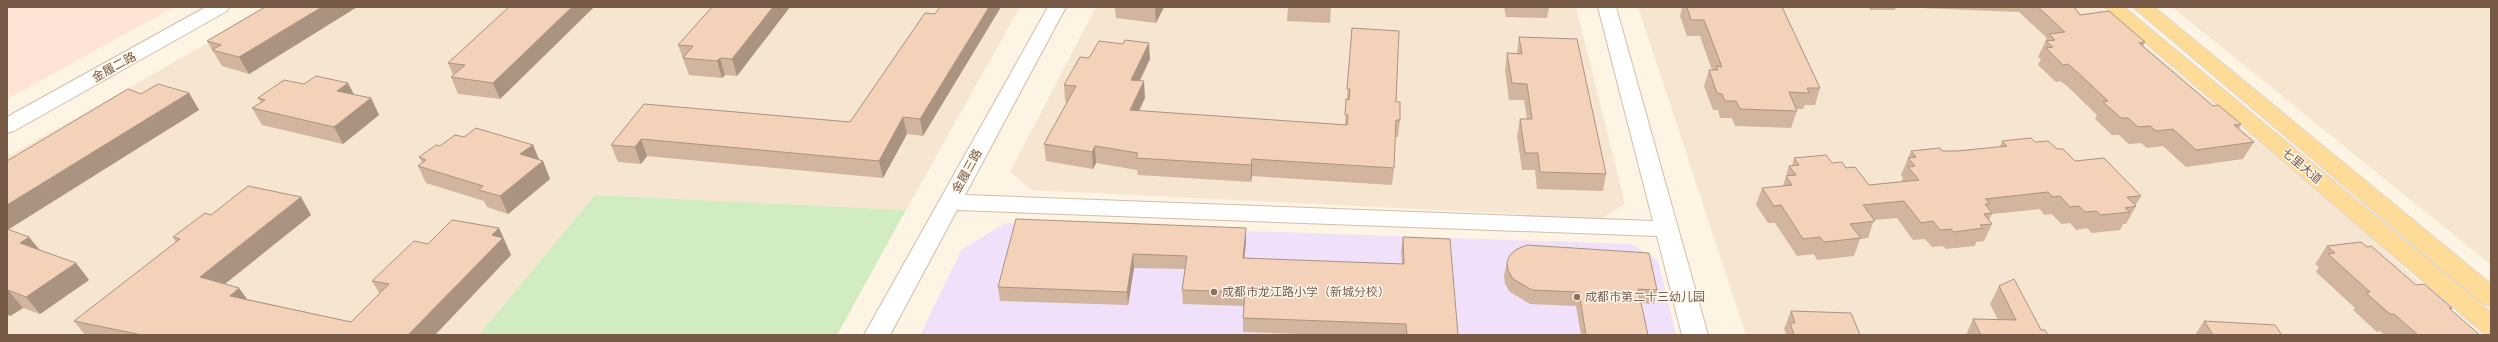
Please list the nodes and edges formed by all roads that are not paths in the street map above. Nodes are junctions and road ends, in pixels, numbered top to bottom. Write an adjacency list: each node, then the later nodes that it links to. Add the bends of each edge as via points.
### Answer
1 (220, 7): 6 (street, 金履二路)
2 (1057, 7): 7 (street, 金履三路)
3 (1607, 7): 8 (street)
4 (2113, 7): 10 (main road, 七里大道)
5 (2142, 7): 9 (main road, 七里大道)
6 (7, 126)
7 (950, 202): 8 (street); 11 (street, 金履三路)
8 (1666, 230): 12 (street)
9 (2491, 296)
10 (2491, 326)
11 (878, 335)
12 (1694, 335)

